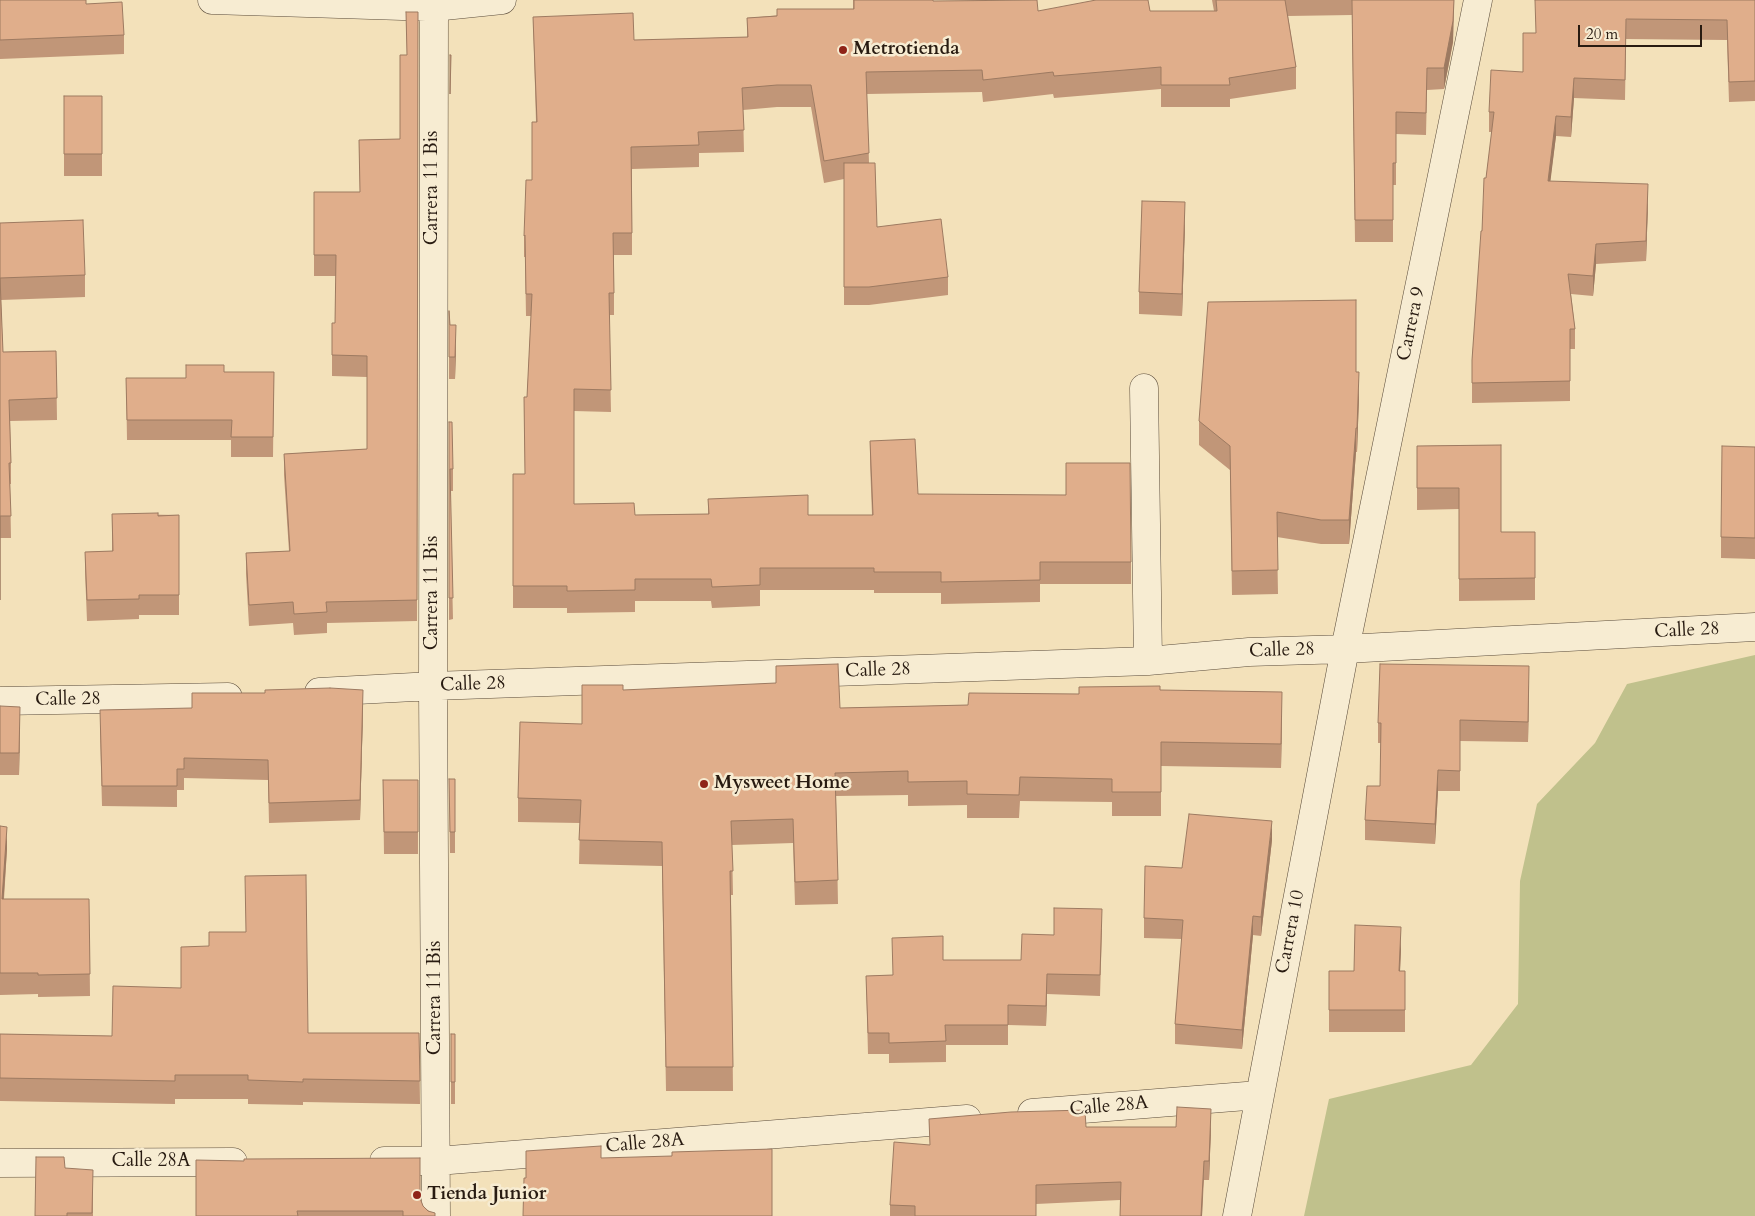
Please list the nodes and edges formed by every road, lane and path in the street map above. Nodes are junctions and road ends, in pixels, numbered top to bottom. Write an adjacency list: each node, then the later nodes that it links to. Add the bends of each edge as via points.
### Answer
1 (212, 0): 4 (street)
2 (502, 0): 4 (street)
3 (1478, 0): 7 (street, Carrera 9)
4 (434, 4): 9 (street, Carrera 11 Bis)
5 (1144, 388): 8 (street)
6 (1755, 627): 7 (street, Calle 28)
7 (1345, 649): 8 (street, Calle 28, via 1248,652); 13 (street, Carrera 10)
8 (1148, 661): 9 (street, Calle 28)
9 (433, 686): 10 (street, Calle 28); 14 (street, Carrera 11 Bis)
10 (294, 693)
11 (255, 695): 12 (street, Calle 28)
12 (0, 701)
13 (1259, 1095): 14 (street, Calle 28A); 19 (street, Carrera 10)
14 (437, 1160): 15 (street, Calle 28A); 18 (street, Carrera 11 Bis)
15 (358, 1161)
16 (258, 1162): 17 (street, Calle 28A)
17 (0, 1163)
18 (436, 1216)
19 (1237, 1216)

